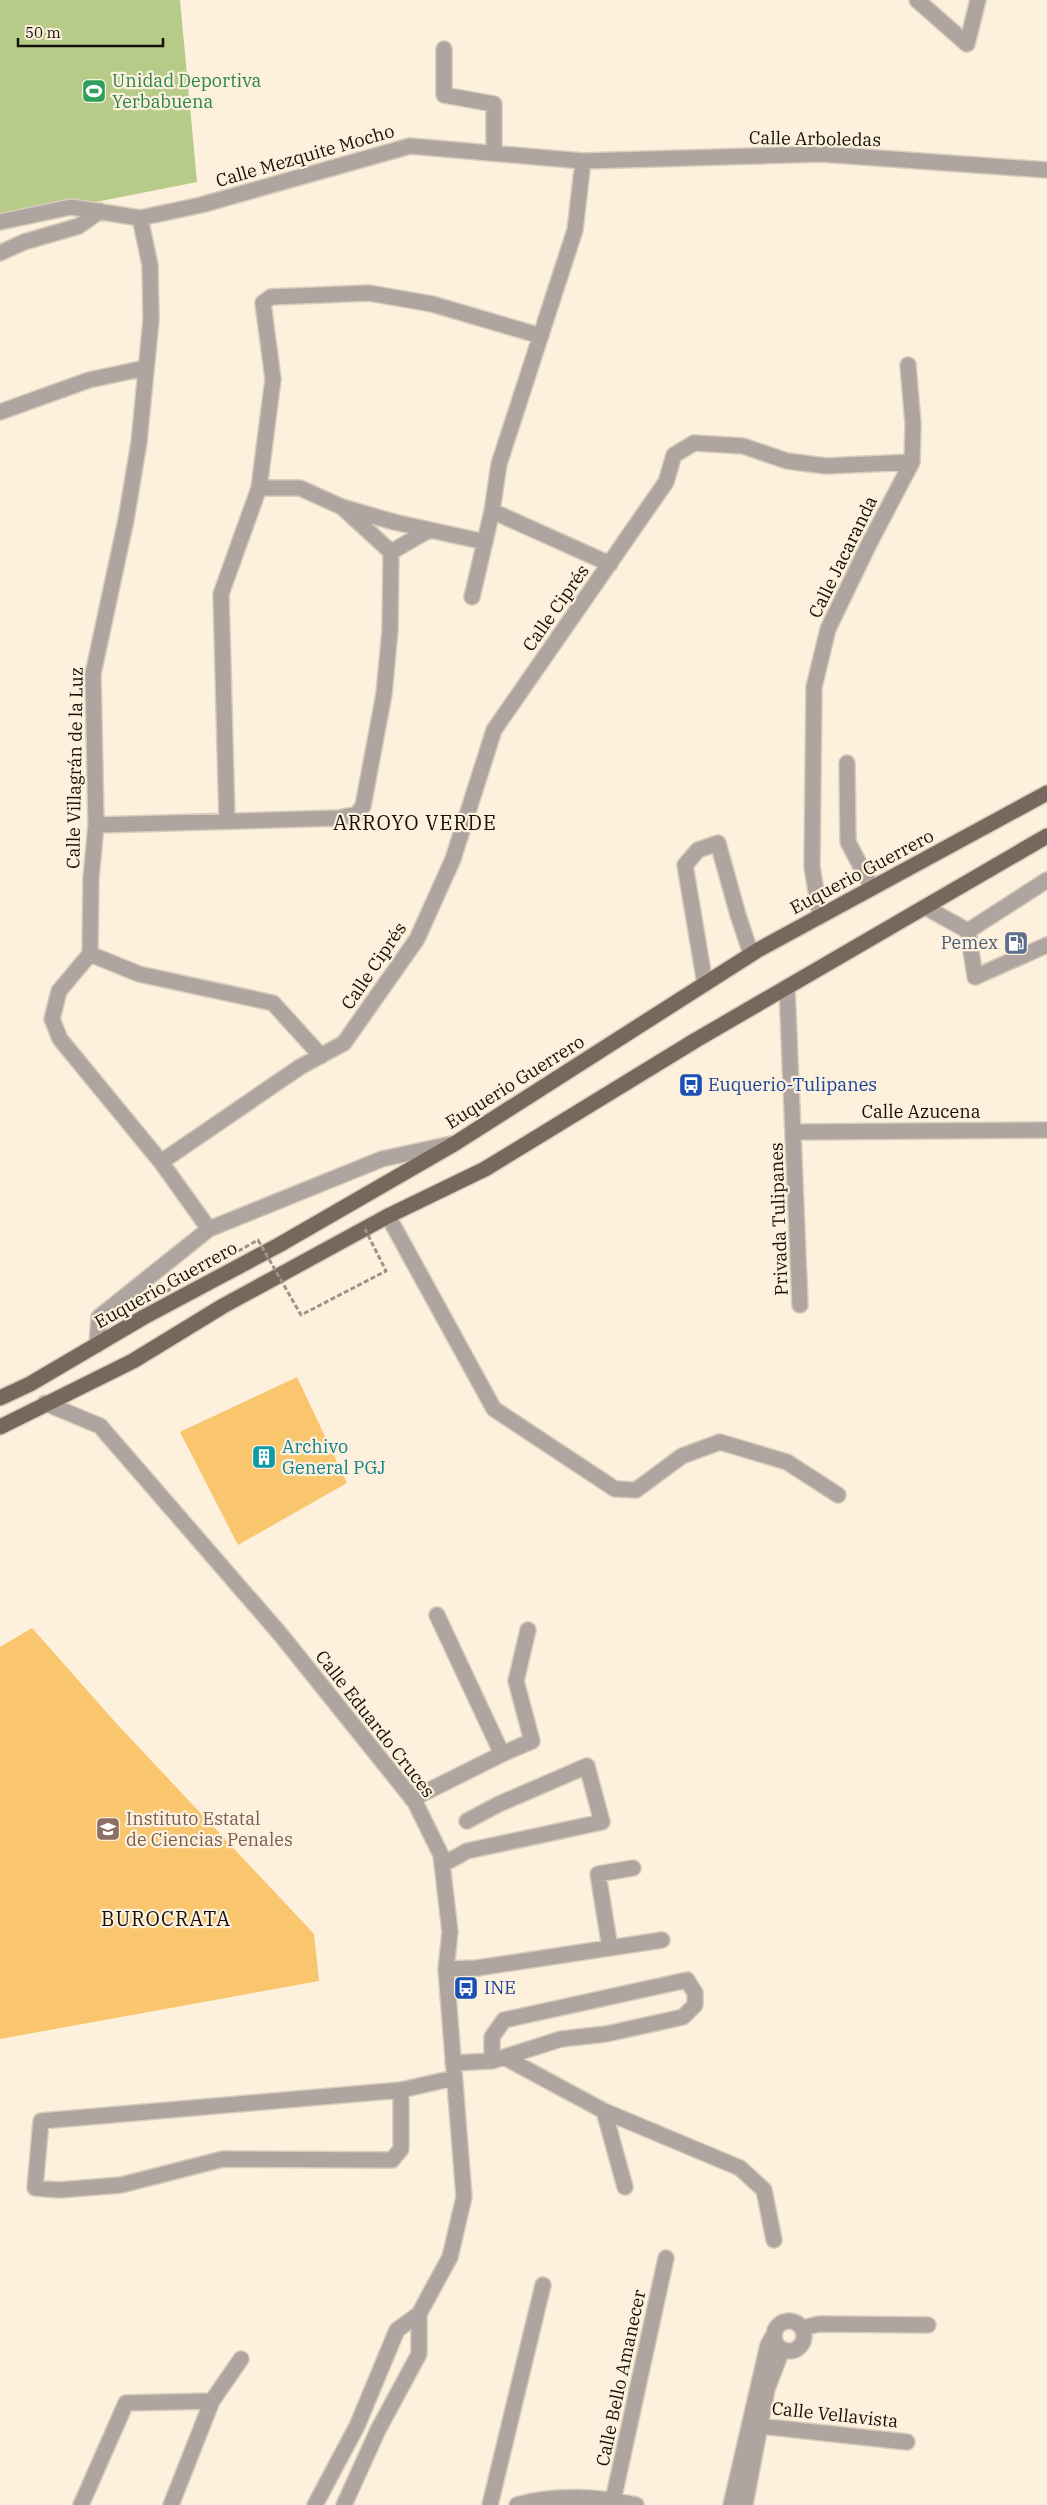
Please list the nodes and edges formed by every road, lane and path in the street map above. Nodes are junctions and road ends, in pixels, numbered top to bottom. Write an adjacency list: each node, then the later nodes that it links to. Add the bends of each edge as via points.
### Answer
1 (917, 0): 2 (street, via 967,44)
2 (978, 0)
3 (444, 49): 4 (street, via 444,95 494,104)
4 (494, 154): 5 (street, Calle Mezquite Mocho); 9 (street, Calle Mezquite Mocho, via 410,146 201,205)
5 (582, 161): 6 (street, Calle Arboledas, via 821,154); 13 (street, via 575,230)
6 (1047, 170)
7 (100, 211): 8 (street, Calle Mezquite Mocho, via 71,207); 9 (street, Calle Mezquite Mocho); 11 (street, via 79,226)
8 (31, 215): 10 (street, Calle Mezquite Mocho); 11 (street)
9 (140, 218): 15 (street, Calle Villagrán de la Luz, via 150,265 152,295)
10 (0, 222)
11 (37, 238): 12 (street)
12 (0, 253)
13 (541, 336): 18 (street, via 432,304 369,293 271,297 263,303 273,379); 20 (street, via 499,464)
14 (908, 365): 17 (street, via 913,424)
15 (145, 368): 16 (street, via 89,380); 29 (street, Calle Villagrán de la Luz, via 139,442 94,674)
16 (0, 412)
17 (912, 462): 24 (street, Calle Ciprés, via 826,466 787,461 743,446 694,443 674,455 666,482); 34 (street, Calle Jacaranda, via 828,629 814,687 812,867)
18 (258, 488): 19 (street, via 300,488); 28 (street, via 221,594)
19 (342, 507): 21 (street); 23 (street)
20 (492, 511): 22 (street); 24 (street)
21 (429, 530): 22 (street); 23 (street)
22 (485, 542): 25 (street)
23 (391, 552): 28 (street, via 390,630 384,694 363,806 348,818)
24 (610, 564): 41 (street, Calle Ciprés, via 494,730 453,859 417,939 344,1043)
25 (472, 597)
26 (846, 763): 32 (street, via 848,842)
27 (1047, 793): 32 (main road, Euquerio Guerrero)
28 (227, 820): 29 (street)
29 (96, 824): 37 (street, Calle Villagrán de la Luz, via 91,878)
30 (1047, 836): 33 (main road)
31 (1047, 880): 35 (street)
32 (872, 888): 34 (main road, Euquerio Guerrero)
33 (925, 907): 35 (street); 40 (main road)
34 (820, 916): 38 (main road, Euquerio Guerrero)
35 (968, 931): 36 (street, via 975,977)
36 (1047, 945)
37 (90, 954): 41 (street, via 139,974 273,1003); 45 (street, via 59,991 52,1019 60,1039)
38 (751, 954): 39 (main road, Euquerio Guerrero); 39 (street, via 718,843 698,850 685,865)
39 (705, 984): 44 (main road, Euquerio Guerrero)
40 (787, 987): 43 (street, Privada Tulipanes); 46 (main road, via 485,1169)
41 (321, 1056): 45 (street, Calle Ciprés)
42 (1047, 1130): 43 (street, Calle Azucena)
43 (795, 1132): 49 (street, Privada Tulipanes)
44 (454, 1144): 47 (street, via 382,1159); 51 (main road, Euquerio Guerrero)
45 (161, 1162): 47 (street)
46 (388, 1216): 48 (main road); 55 (street, via 494,1409 615,1489 636,1490 682,1456 720,1442 786,1462)
47 (209, 1229): 51 (street, via 99,1317)
48 (365, 1230): 50 (path, bridge, via 386,1271 300,1316 258,1240); 53 (main road, via 223,1306 133,1361)
49 (800, 1304)
50 (140, 1306)
51 (97, 1345): 52 (main road, Euquerio Guerrero)
52 (0, 1398)
53 (45, 1403): 54 (main road); 59 (street, Calle Eduardo Cruces, via 100,1426 281,1635)
54 (0, 1427)
55 (838, 1495)
56 (437, 1615): 58 (street)
57 (528, 1630): 58 (street, via 516,1681 532,1741)
58 (502, 1754): 59 (street)
59 (412, 1799): 61 (street, Calle Eduardo Cruces, via 441,1855)
60 (467, 1821): 61 (street, via 587,1766 602,1822 467,1851)
61 (442, 1865): 65 (street, Calle Eduardo Cruces, via 450,1932)
62 (633, 1868): 64 (street, via 598,1874)
63 (662, 1940): 64 (street)
64 (610, 1948): 65 (street, via 477,1968)
65 (446, 1969): 67 (street, Calle Eduardo Cruces)
66 (498, 2059): 66 (street, via 561,2039 606,2034 683,2017 694,2005 695,1993 687,1980 504,2020 492,2038); 67 (street); 69 (street)
67 (453, 2070): 68 (street); 74 (street, Calle Eduardo Cruces, via 464,2196 450,2257)
68 (401, 2090): 68 (street, via 401,2149 392,2160 223,2159 121,2186 59,2190 35,2188 41,2121)
69 (604, 2111): 70 (street); 71 (street, via 740,2168 764,2190)
70 (625, 2187)
71 (774, 2240)
72 (666, 2258): 83 (street, Calle Bello Amanecer)
73 (543, 2285): 88 (street)
74 (419, 2314): 86 (street, Calle Eduardo Cruces, via 397,2330 357,2426); 87 (street, Calle Eduardo Cruces, via 419,2354 378,2430)
75 (928, 2325): 76 (street, via 819,2324)
76 (803, 2328): 77 (street, via 795,2321 785,2320 776,2326); 78 (street, via 805,2338 801,2347 792,2351)
77 (773, 2336): 78 (street); 91 (street, via 768,2345)
78 (782, 2350): 81 (street, via 767,2389)
79 (242, 2359): 80 (street)
80 (212, 2400): 84 (street, via 126,2403); 85 (street)
81 (760, 2426): 82 (street, Calle Vellavista); 92 (street)
82 (907, 2442)
83 (613, 2502): 89 (street, via 552,2498); 90 (street)
84 (80, 2505)
85 (171, 2505)
86 (315, 2505)
87 (344, 2505)
88 (490, 2505)
89 (517, 2505)
90 (636, 2505)
91 (731, 2505)
92 (745, 2505)

